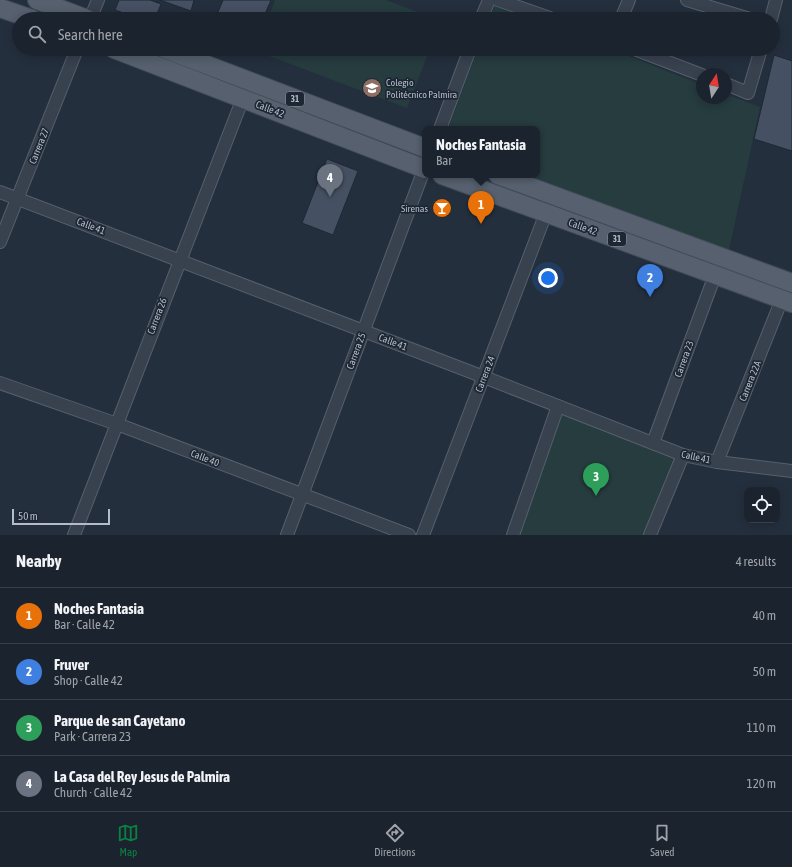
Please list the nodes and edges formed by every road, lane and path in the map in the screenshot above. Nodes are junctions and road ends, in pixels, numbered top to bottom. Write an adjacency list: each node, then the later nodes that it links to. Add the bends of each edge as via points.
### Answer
1 (37, 0): 10 (main road)
2 (98, 0): 11 (street)
3 (489, 0): 12 (street)
4 (629, 0): 14 (street)
5 (687, 0): 15 (street)
6 (776, 0): 16 (street)
7 (506, 1): 13 (street)
8 (0, 8): 9 (main road)
9 (12, 12)
10 (69, 12)
11 (93, 12)
12 (484, 12)
13 (535, 12)
14 (624, 12)
15 (727, 12)
16 (772, 12)
17 (74, 56): 33 (street, Carrera 27)
18 (132, 56): 25 (main road, Calle 42 / 31)
19 (184, 56): 27 (main road, Calle 42 / 31)
20 (467, 56): 26 (street)
21 (652, 56): 23 (street)
22 (759, 56): 24 (street, via 748,93)
23 (696, 73)
24 (732, 86)
25 (243, 98): 28 (main road, Calle 42 / 31); 36 (street, Carrera 26)
26 (441, 126)
27 (422, 147)
28 (422, 167)
29 (422, 176): 40 (street, Carrera 25)
30 (450, 178): 34 (main road, Calle 42 / 31)
31 (506, 178): 38 (main road, Calle 42 / 31)
32 (0, 192): 33 (street, Calle 41)
33 (18, 199): 35 (street, Carrera 27); 36 (street, Calle 41)
34 (546, 213): 37 (main road, Calle 42 / 31); 41 (street, Carrera 24)
35 (0, 242)
36 (179, 260): 40 (street, Calle 41); 44 (street, Carrera 26)
37 (715, 275): 39 (main road, Calle 42 / 31); 45 (street, Carrera 23)
38 (792, 283)
39 (787, 301): 47 (street, Carrera 22A)
40 (364, 331): 41 (street, Calle 41); 49 (street, Carrera 25)
41 (484, 377): 43 (street, Calle 41); 53 (street, Carrera 24)
42 (0, 383): 44 (street, Calle 40)
43 (558, 406): 45 (street, Calle 41); 54 (street)
44 (117, 424): 49 (street, Calle 40); 50 (street, Carrera 26)
45 (652, 443): 46 (street, Calle 41)
46 (683, 455): 47 (street, Calle 41); 55 (street)
47 (717, 462): 48 (street, Calle 41)
48 (792, 471)
49 (303, 495): 51 (street, Carrera 25); 52 (street, Calle 40)
50 (74, 535)
51 (287, 535)
52 (409, 535)
53 (423, 535)
54 (513, 535)
55 (650, 535)

